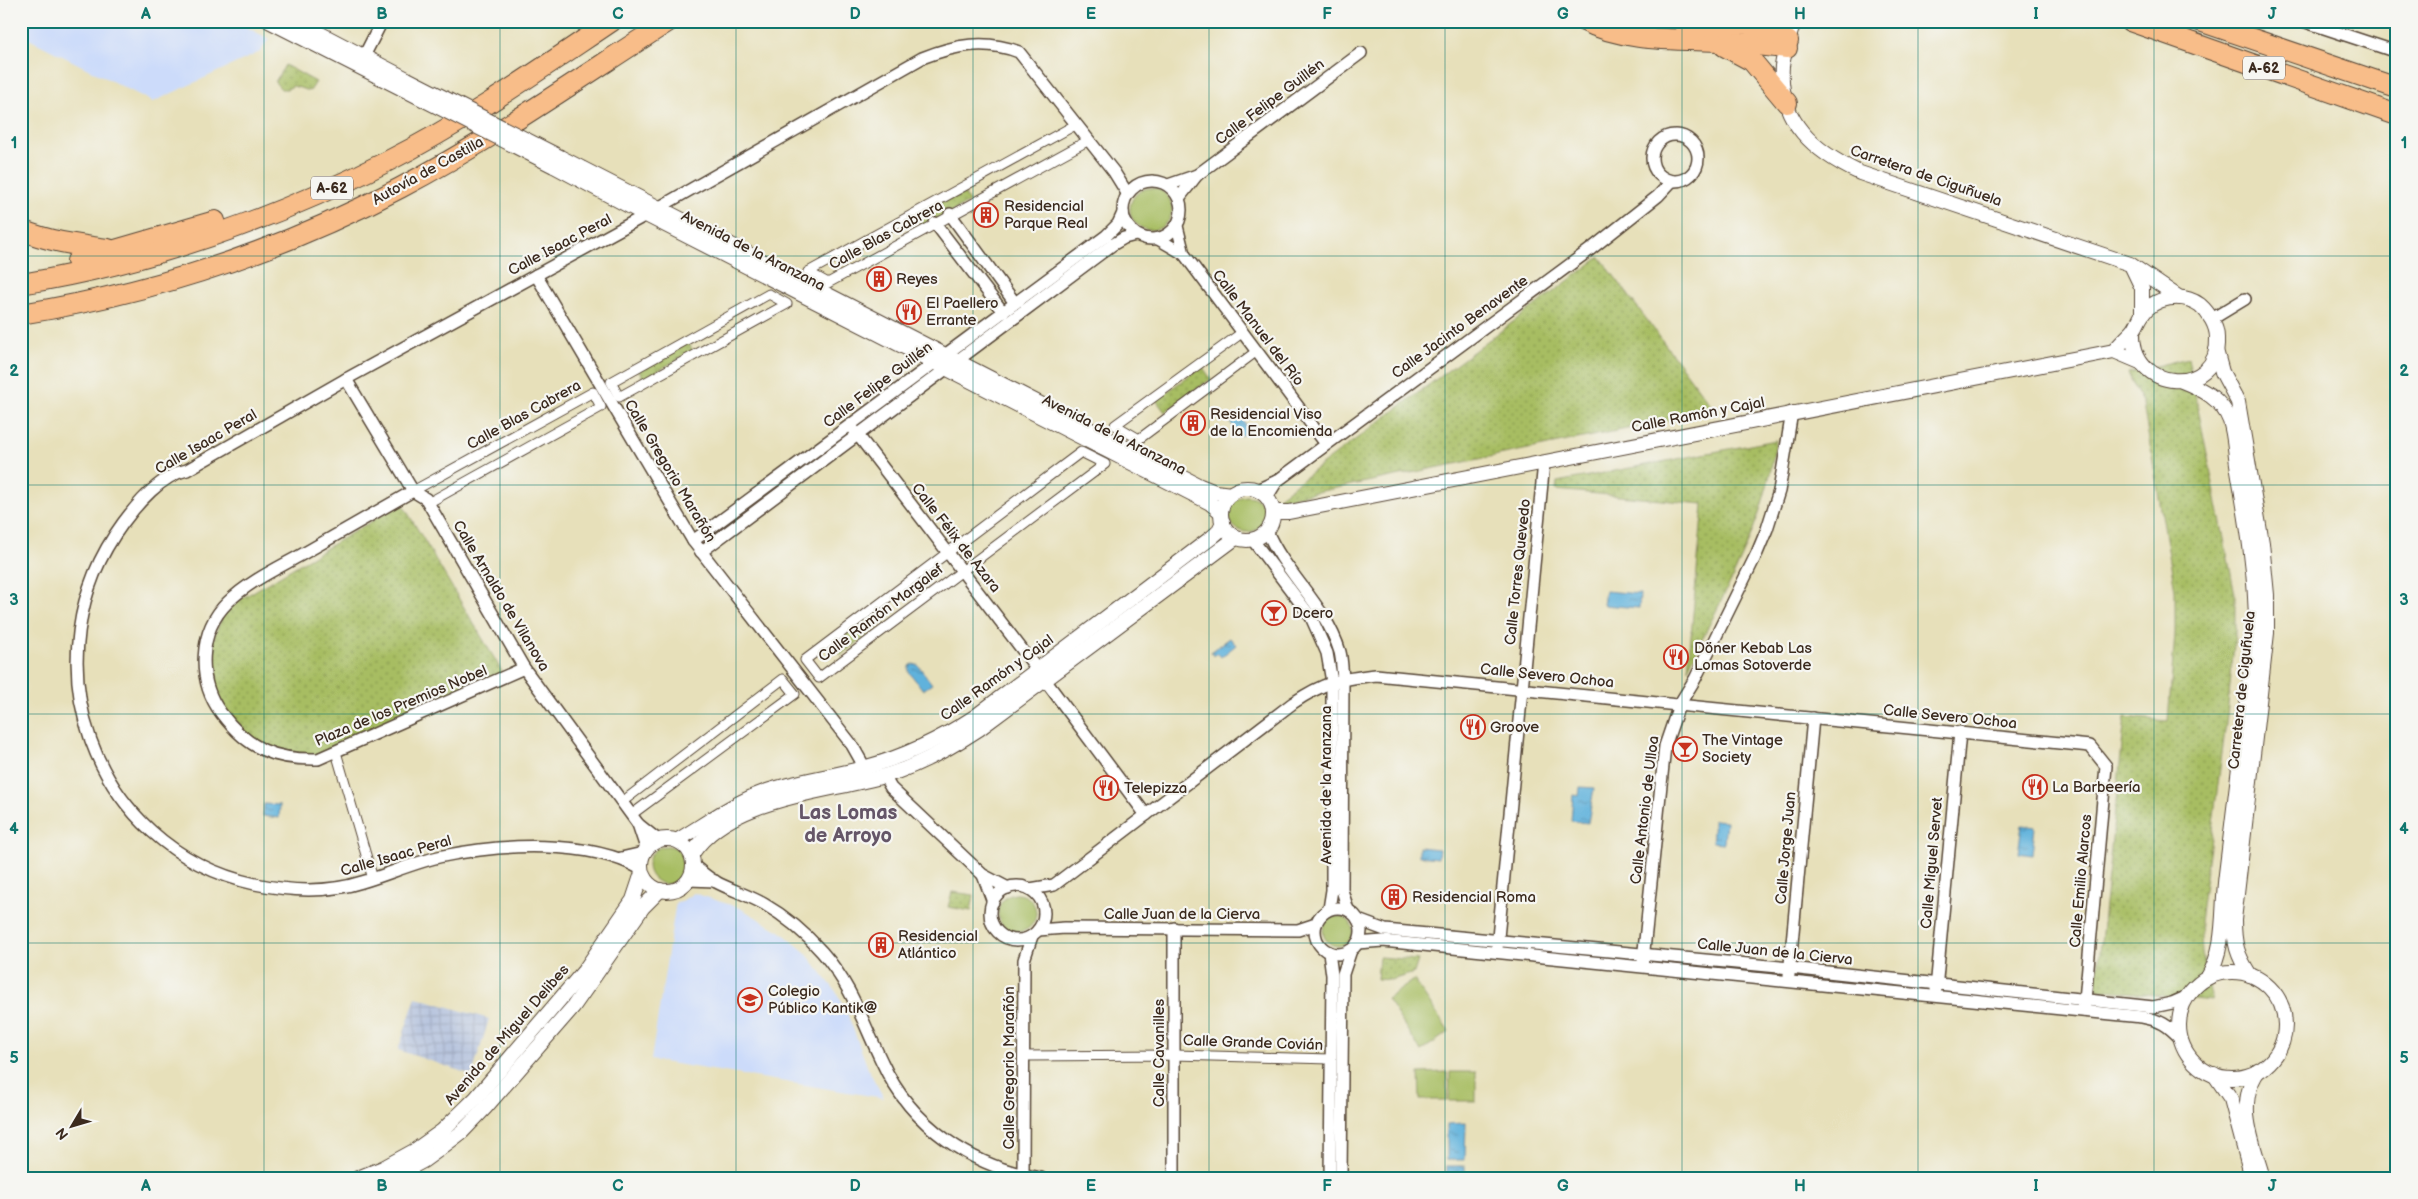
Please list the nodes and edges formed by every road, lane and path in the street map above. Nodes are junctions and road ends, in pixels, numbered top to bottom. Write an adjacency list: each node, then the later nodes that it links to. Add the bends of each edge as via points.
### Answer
1 (269, 21): 20 (street, Avenida de la Aranzana)
2 (296, 21): 20 (street, Avenida de la Aranzana)
3 (382, 21): 20 (street)
4 (608, 21): 42 (highway, via 398,144 324,179 227,218)
5 (612, 21): 48 (highway, Autovía de Castilla / A-62, via 451,126 389,161 323,192 247,224 140,260)
6 (669, 21): 21 (highway, Autovía de Castilla / A-62)
7 (684, 21): 21 (highway)
8 (1584, 21): 16 (highway, via 1599,29 1644,37)
9 (1612, 21): 14 (highway, via 1674,29 1708,28)
10 (1794, 21): 17 (street, Carretera de Ciguñuela)
11 (2130, 21): 24 (highway, A-62)
12 (2200, 21): 22 (highway, A-62)
13 (2303, 21): 15 (street)
14 (1740, 22): 17 (highway, via 1766,29)
15 (2324, 24): 18 (street)
16 (1711, 41): 17 (highway); 23 (highway, via 1737,51 1752,62)
17 (1787, 45): 23 (street, Carretera de Ciguñuela, via 1782,75)
18 (2397, 52)
19 (1361, 53): 28 (street, Calle Felipe Guillén)
20 (361, 62): 34 (street, Avenida de la Aranzana, bridge)
21 (587, 73): 46 (highway, Autovía de Castilla / A-62, via 469,150 400,188 273,246)
22 (2397, 88)
23 (1787, 103): 44 (street, Carretera de Ciguñuela, via 1799,129 1810,142 1837,162 1860,173)
24 (2397, 115)
25 (1077, 124): 26 (street); 34 (street, Calle Isaac Peral, via 1019,52 978,44 964,45 922,58); 37 (street, Calle Blas Cabrera, via 808,272 828,283)
26 (1089, 140): 27 (street); 36 (street, Calle Blas Cabrera)
27 (1114, 172): 30 (street); 32 (street)
28 (1197, 175): 31 (street, Calle Felipe Guillén); 33 (street, Calle Felipe Guillén)
29 (1666, 179): 71 (street, Calle Jacinto Benavente, via 1658,196 1591,249)
30 (1140, 183): 31 (street, via 1152,180); 32 (street)
31 (1168, 185): 33 (street)
32 (1127, 193): 35 (street)
33 (1179, 198): 38 (street, via 1182,207)
34 (652, 212): 47 (street, Calle Isaac Peral); 62 (street, Avenida de la Aranzana)
35 (1122, 213): 40 (street); 51 (street, Calle Felipe Guillén, via 1118,224 1106,236)
36 (950, 214): 37 (street, Calle Blas Cabrera); 51 (street)
37 (935, 223): 52 (street)
38 (1177, 226): 41 (street); 43 (street, Calle Manuel del Río)
39 (21, 230): 42 (highway, via 62,243)
40 (1136, 235): 41 (street); 62 (street, Calle Felipe Guillén, via 1112,245)
41 (1158, 239): 43 (street, Calle Manuel del Río)
42 (113, 250): 45 (highway, via 96,257)
43 (1184, 254): 58 (street, Calle Manuel del Río)
44 (2130, 264): 49 (street, Carretera de Ciguñuela); 54 (street, via 2142,288)
45 (21, 271)
46 (194, 272): 53 (highway, Autovía de Castilla / A-62, via 68,307); 56 (highway, via 108,306)
47 (536, 275): 64 (street, Calle Isaac Peral); 82 (street, Calle Gregorio Marañón)
48 (21, 284)
49 (2180, 298): 54 (street, via 2159,301); 55 (street, via 2201,306)
50 (2245, 298): 55 (street)
51 (1015, 303): 52 (street, Calle Felipe Guillén)
52 (1003, 312): 62 (street, Calle Felipe Guillén)
53 (21, 314)
54 (2142, 315): 57 (street)
55 (2212, 319): 59 (street, via 2217,337)
56 (21, 326)
57 (2133, 331): 61 (street); 63 (street)
58 (1243, 332): 60 (street, Calle Manuel del Río); 69 (street, via 1114,425)
59 (2216, 350): 65 (street, via 2202,372); 137 (street, Carretera de Ciguñuela, via 2222,372 2238,402 2262,544 2267,595 2267,632 2234,920 2234,941)
60 (1257, 351): 69 (street, via 1139,439); 71 (street, Calle Manuel del Río)
61 (2114, 351): 63 (street); 67 (street, Calle Ramón y Cajal)
62 (945, 362): 68 (street, Calle Felipe Guillén); 70 (street, Calle Felipe Guillén); 72 (street, Avenida de la Aranzana)
63 (2140, 362): 65 (street, via 2153,374 2167,380)
64 (346, 379): 74 (street, Calle Arnaldo de Vilanova); 110 (street, Calle Isaac Peral, via 178,472 136,507 110,540 91,579 80,616 76,674 84,724 93,750 130,808 168,844 217,872 280,888 314,890)
65 (2182, 381): 138 (street, Carretera de Ciguñuela, via 2215,399 2230,422 2256,592 2256,628 2225,879 2222,942)
66 (611, 382): 66 (street, via 619,397 787,304 769,294)
67 (1792, 412): 73 (street, Calle Ramón y Cajal); 94 (street, Calle Antonio de Ulloa, via 1779,492 1767,529 1695,679)
68 (850, 424): 70 (street, Calle Félix de Azara); 82 (street, Calle Felipe Guillén)
69 (1127, 433): 72 (street)
70 (858, 435): 83 (street, Calle Felipe Guillén); 84 (street, Calle Félix de Azara)
71 (1326, 444): 75 (street, Calle Jacinto Benavente)
72 (1104, 450): 76 (street, Avenida de la Aranzana, via 1215,492); 78 (street, Avenida de la Aranzana, via 1210,503); 84 (street, Calle Ramón Margalef, via 1081,452); 85 (street, Calle Ramón Margalef, via 1105,464)
73 (1544, 462): 79 (street, Calle Ramón y Cajal, via 1289,512); 93 (street, Calle Torres Quevedo)
74 (413, 491): 77 (street, Calle Arnaldo de Vilanova); 77 (street, Calle Blas Cabrera, via 593,392 601,407); 97 (street, Plaza de los Premios Nobel, via 243,589 218,614 208,638 203,664 210,696 242,737 259,750 296,760 318,759)
75 (1262, 493): 76 (street, via 1243,488); 79 (street)
76 (1231, 494): 78 (street, via 1223,505)
77 (428, 502): 87 (street, Calle Arnaldo de Vilanova)
78 (1222, 517): 80 (street, via 1227,530); 88 (street, Calle Ramón y Cajal, via 1218,532)
79 (1271, 521): 81 (street); 90 (street, Avenida de la Aranzana, via 1274,549 1331,629 1340,652)
80 (1237, 538): 81 (street); 88 (street, Calle Ramón y Cajal)
81 (1252, 539): 91 (street, Avenida de la Aranzana, via 1316,626 1327,653)
82 (692, 541): 83 (street, Calle Gregorio Marañón)
83 (701, 552): 89 (street, Calle Gregorio Marañón)
84 (949, 553): 85 (street, Calle Félix de Azara); 86 (street, Calle Ramón Margalef, via 805,660)
85 (962, 570): 86 (street, Calle Ramón Margalef, via 819,678); 88 (street, Calle Félix de Azara)
86 (811, 667): 89 (street, Calle Ramón Margalef)
87 (524, 668): 97 (street, Plaza de los Premios Nobel); 101 (street, Calle Arnaldo de Vilanova)
88 (1041, 674): 99 (street, Calle Ramón y Cajal, via 947,735 904,755); 100 (street, Calle Ramón y Cajal, via 952,746); 102 (street, Calle Félix de Azara)
89 (798, 677): 92 (street, Calle Ramón Margalef); 99 (street, Calle Gregorio Marañón, via 852,745)
90 (1343, 678): 91 (street, Calle Severo Ochoa); 93 (street, Calle Severo Ochoa, via 1376,675); 120 (street, Avenida de la Aranzana, via 1342,890)
91 (1332, 682): 102 (street, Calle Severo Ochoa, via 1316,688 1293,704); 119 (street, Avenida de la Aranzana, via 1332,890)
92 (788, 685): 101 (street, Calle Ramón Margalef, via 784,679); 103 (street, via 795,694)
93 (1521, 689): 94 (street, Calle Severo Ochoa); 131 (street, Calle Torres Quevedo)
94 (1679, 705): 95 (street, Calle Severo Ochoa); 133 (street, Calle Antonio de Ulloa, via 1665,746)
95 (1813, 718): 96 (street, Calle Severo Ochoa); 136 (street, Calle Jorge Juan)
96 (1960, 732): 98 (street, Calle Severo Ochoa, via 2090,746); 140 (street, Calle Miguel Servet)
97 (336, 752): 110 (street)
98 (2099, 755): 143 (street, Calle Emilio Alarcos, via 2106,766)
99 (865, 768): 104 (street, Calle Ramón y Cajal, via 744,800)
100 (884, 776): 107 (street, Calle Ramón y Cajal, via 747,812 704,839); 109 (street, via 891,788)
101 (622, 802): 103 (street, Calle Arnaldo de Vilanova)
102 (1146, 815): 113 (street, Calle Severo Ochoa)
103 (635, 820): 105 (street, Calle Arnaldo de Vilanova)
104 (678, 840): 105 (street, via 668,838); 107 (street, via 686,845)
105 (649, 847): 106 (street, Calle Isaac Peral); 108 (street)
106 (621, 858): 108 (street, Calle Isaac Peral); 110 (street, Calle Isaac Peral, via 557,848 472,851 415,863)
107 (693, 860): 111 (street); 112 (street)
108 (641, 871): 115 (street, via 652,887); 152 (street, Avenida de Miguel Delibes, via 633,900 584,971 476,1098 442,1131 414,1151)
109 (983, 875): 114 (street); 117 (street)
110 (373, 879)
111 (689, 880): 112 (street); 115 (street, via 677,890)
112 (715, 881): 151 (street, via 766,905 793,924 822,952 851,993 894,1084 905,1102 925,1123 972,1156)
113 (1054, 885): 116 (street, Calle Severo Ochoa); 118 (street, Calle Severo Ochoa)
114 (1008, 888): 116 (street, via 1015,886); 117 (street)
115 (660, 890): 153 (street, Avenida de Miguel Delibes, via 643,907 574,1006 485,1108 441,1148)
116 (1030, 890): 118 (street)
117 (993, 902): 129 (street, via 993,925)
118 (1042, 904): 121 (street)
119 (1329, 909): 120 (street); 123 (street)
120 (1348, 910): 122 (street)
121 (1044, 917): 124 (street, Calle Juan de la Cierva); 127 (street)
122 (1358, 920): 130 (street, via 1360,928); 131 (street, Calle Juan de la Cierva, via 1385,930)
123 (1316, 924): 126 (street, Calle Juan de la Cierva); 128 (street)
124 (1065, 928): 125 (street, Calle Juan de la Cierva); 127 (street, Calle Juan de la Cierva)
125 (1174, 928): 126 (street, Calle Juan de la Cierva); 146 (street, Calle Cavanilles)
126 (1298, 930): 128 (street, Calle Juan de la Cierva)
127 (1035, 933): 129 (street, via 1025,939); 134 (street, Calle Gregorio Marañón)
128 (1315, 936): 132 (street)
129 (1011, 939): 134 (street)
130 (1354, 946): 131 (street, Calle Juan de la Cierva, via 1383,941); 132 (street, via 1336,954); 157 (street, via 1343,974)
131 (1497, 947): 133 (street, Calle Juan de la Cierva); 135 (street, Calle Juan de la Cierva)
132 (1328, 952): 148 (street, via 1332,965)
133 (1644, 954): 135 (street, Calle Antonio de Ulloa); 136 (street, Calle Juan de la Cierva)
134 (1024, 960): 147 (street, Calle Gregorio Marañón)
135 (1642, 967): 139 (street, Calle Juan de la Cierva)
136 (1790, 968): 139 (street, Calle Jorge Juan); 140 (street, Calle Juan de la Cierva)
137 (2250, 975): 138 (street, via 2224,972); 149 (street, via 2264,982 2274,993 2282,1007 2285,1023 2278,1052)
138 (2208, 977): 142 (street)
139 (1789, 981): 141 (street, Calle Juan de la Cierva)
140 (1937, 983): 141 (street, Calle Miguel Servet); 143 (street, Calle Juan de la Cierva)
141 (1936, 996): 144 (street, Calle Juan de la Cierva)
142 (2188, 996): 143 (street, Calle Juan de la Cierva, via 2153,1007); 145 (street, via 2181,1009)
143 (2085, 998): 144 (street, Calle Emilio Alarcos)
144 (2084, 1012): 145 (street, Calle Juan de la Cierva, via 2158,1020 2168,1025)
145 (2181, 1039): 150 (street, via 2196,1063)
146 (1174, 1055): 147 (street, Calle Grande Covián); 148 (street, Calle Grande Covián); 155 (street, Calle Cavanilles)
147 (1024, 1056): 151 (street, Calle Gregorio Marañón)
148 (1331, 1060): 156 (street)
149 (2258, 1071): 150 (street, via 2231,1078); 159 (street, via 2250,1082 2246,1107)
150 (2214, 1074): 158 (street, via 2231,1099)
151 (1023, 1175): 154 (street)
152 (358, 1178)
153 (390, 1178)
154 (1041, 1178)
155 (1174, 1178)
156 (1330, 1178)
157 (1341, 1178)
158 (2252, 1178)
159 (2263, 1178)

